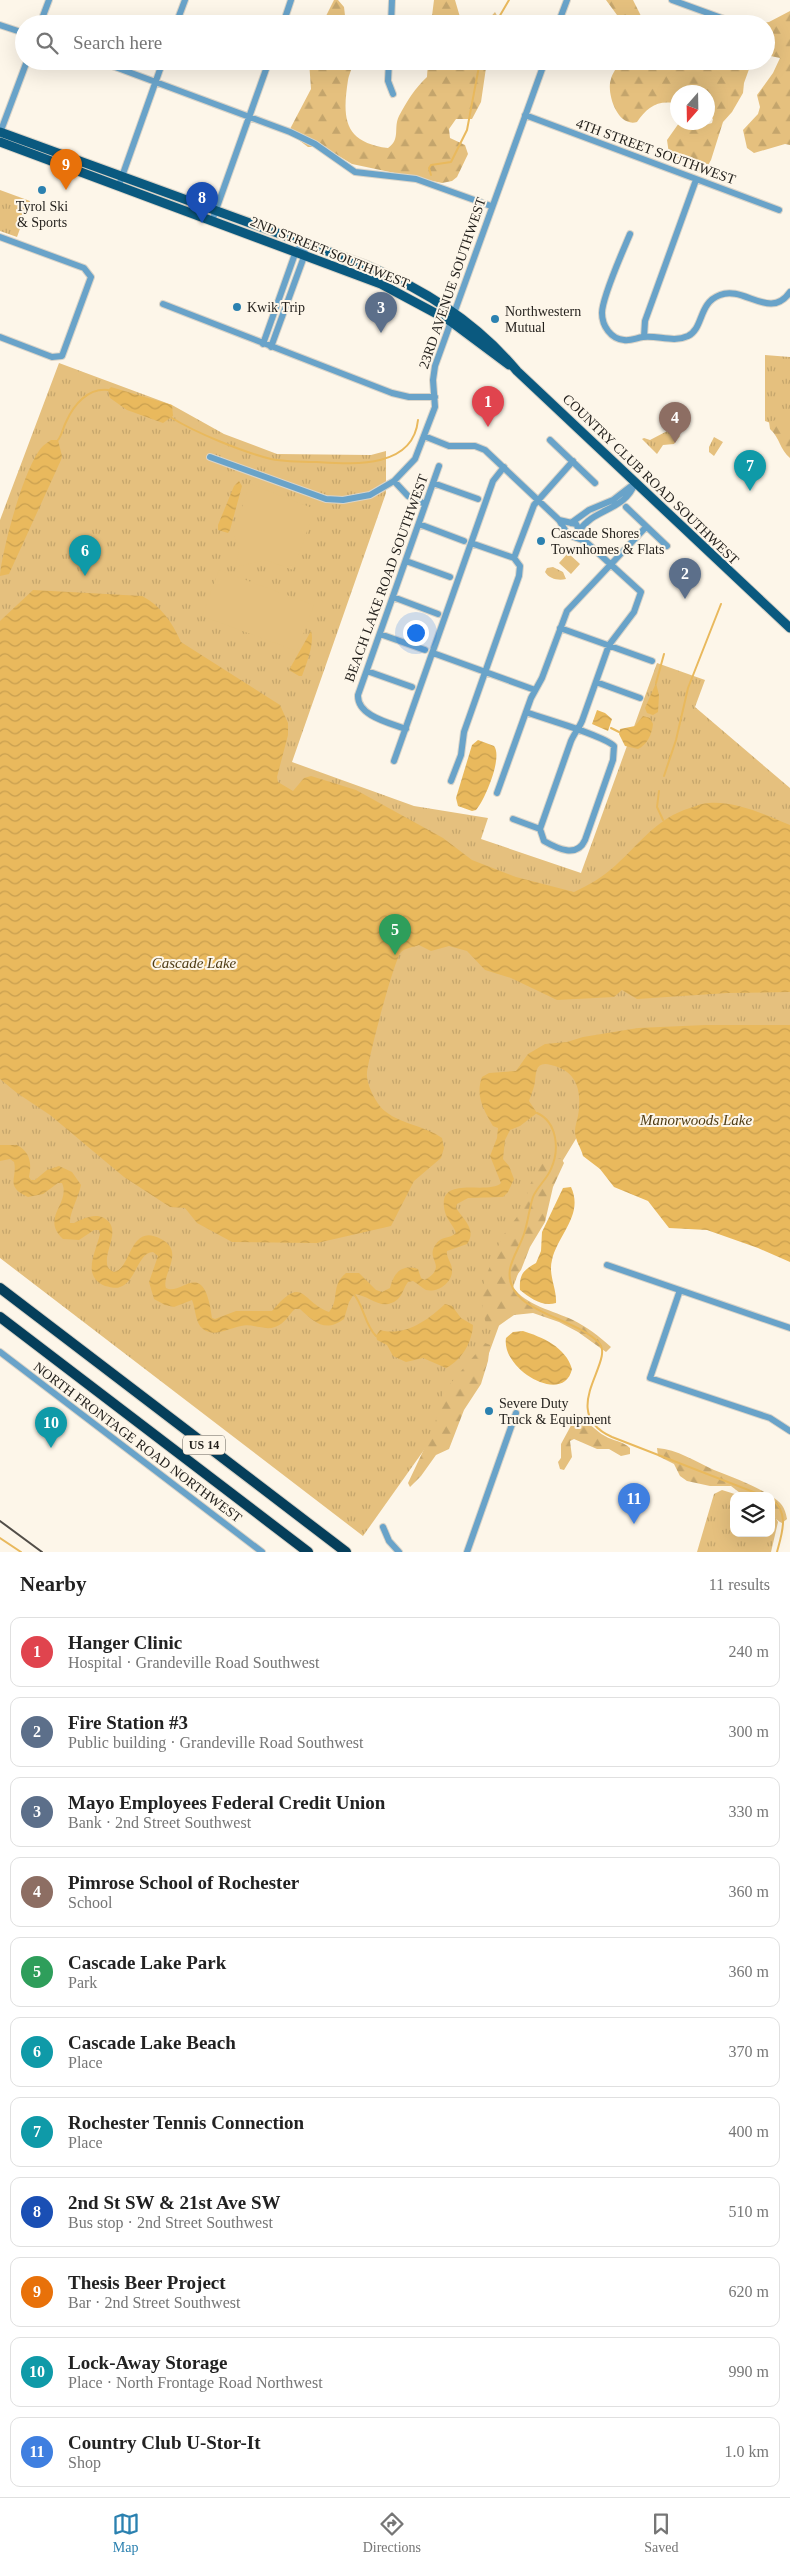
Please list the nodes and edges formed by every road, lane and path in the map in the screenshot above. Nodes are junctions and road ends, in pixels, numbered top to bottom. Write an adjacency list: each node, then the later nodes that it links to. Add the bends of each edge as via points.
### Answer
1 (49, 0): 7 (street)
2 (185, 0): 8 (street)
3 (291, 0): 9 (street)
4 (392, 0): 10 (street)
5 (567, 0): 11 (street)
6 (672, 0): 12 (street)
7 (43, 15)
8 (179, 15)
9 (286, 15)
10 (391, 15)
11 (561, 15)
12 (713, 15)
13 (0, 25): 14 (street)
14 (15, 30)
15 (23, 70): 25 (street)
16 (123, 70): 21 (street)
17 (160, 70): 21 (street)
18 (266, 70): 24 (street)
19 (389, 70): 22 (street, via 388,81)
20 (542, 70): 23 (street, 23RD AVENUE SOUTHWEST)
21 (155, 82): 24 (street); 28 (street)
22 (393, 94)
23 (525, 115): 27 (street, 4TH STREET SOUTHWEST); 29 (street, 23RD AVENUE SOUTHWEST)
24 (249, 116): 29 (street, via 303,138 355,172 416,179); 31 (street)
25 (0, 133): 28 (main road, 2ND STREET SOUTHWEST)
26 (0, 142): 28 (main road, 2ND STREET SOUTHWEST)
27 (696, 180): 30 (street, 4TH STREET SOUTHWEST); 42 (street, via 645,321)
28 (120, 181): 31 (main road, 2ND STREET SOUTHWEST); 32 (main road, 2ND STREET SOUTHWEST)
29 (491, 206): 39 (street, 23RD AVENUE SOUTHWEST)
30 (779, 210)
31 (216, 211): 32 (street); 35 (main road, 2ND STREET SOUTHWEST)
32 (212, 220): 36 (main road, 2ND STREET SOUTHWEST)
33 (630, 234): 42 (street, via 603,307 603,320 620,340)
34 (0, 237): 41 (street, via 89,272 90,282 65,352 58,357)
35 (304, 243): 36 (street); 39 (main road, 2ND STREET SOUTHWEST, via 386,274)
36 (300, 253): 40 (main road, 2ND STREET SOUTHWEST, via 392,289); 43 (street); 44 (street)
37 (790, 292): 42 (street, via 780,302 768,304 731,293 720,294 706,304 688,336 670,340)
38 (163, 304): 43 (street)
39 (453, 311): 40 (street, 23RD AVENUE SOUTHWEST); 45 (main road, 2ND STREET SOUTHWEST, via 492,342)
40 (450, 320): 45 (main road, 2ND STREET SOUTHWEST); 46 (street, 23RD AVENUE SOUTHWEST, via 433,370)
41 (0, 337)
42 (644, 337)
43 (263, 344): 44 (street)
44 (271, 347): 46 (street, via 398,395)
45 (517, 371): 56 (main road, COUNTRY CLUB ROAD SOUTHWEST)
46 (435, 397): 47 (street, 23RD AVENUE SOUTHWEST, via 434,411)
47 (424, 436): 52 (street, via 449,446 480,447); 53 (street, 23RD AVENUE SOUTHWEST, via 413,462)
48 (550, 440): 50 (street)
49 (210, 457): 53 (street, 23RD AVENUE SOUTHWEST, via 319,497 343,500 370,494)
50 (573, 462): 55 (street); 58 (street)
51 (440, 466): 54 (street, BEACH LAKE ROAD SOUTHWEST)
52 (504, 467): 58 (street); 71 (street, via 493,481)
53 (394, 481): 59 (street, via 408,496)
54 (433, 483): 57 (street); 59 (street, BEACH LAKE ROAD SOUTHWEST)
55 (595, 483)
56 (635, 483): 61 (street, via 622,502); 80 (main road, COUNTRY CLUB ROAD SOUTHWEST)
57 (478, 499)
58 (537, 500): 62 (street); 73 (street)
59 (426, 504): 64 (street, BEACH LAKE ROAD SOUTHWEST)
60 (626, 507): 65 (street)
61 (602, 508): 63 (street, via 589,510); 66 (street)
62 (559, 520): 63 (street); 67 (street)
63 (570, 523): 66 (street, via 578,526); 67 (street)
64 (418, 524): 69 (street); 74 (street, BEACH LAKE ROAD SOUTHWEST)
65 (646, 527): 72 (street); 75 (street)
66 (579, 531): 68 (street); 70 (street)
67 (566, 532): 68 (street)
68 (572, 537): 70 (street)
69 (464, 541)
70 (585, 541): 75 (street)
71 (471, 543): 73 (street); 84 (street)
72 (667, 546)
73 (514, 558): 87 (street, via 520,566 520,573)
74 (406, 561): 76 (street); 77 (street, BEACH LAKE ROAD SOUTHWEST)
75 (611, 565): 79 (street, via 568,610); 82 (street, via 641,592 634,612)
76 (450, 577)
77 (393, 597): 78 (street); 81 (street, BEACH LAKE ROAD SOUTHWEST)
78 (438, 614)
79 (560, 628): 82 (street); 90 (street)
80 (790, 628)
81 (380, 634): 83 (street); 86 (street, BEACH LAKE ROAD SOUTHWEST)
82 (609, 646): 85 (street); 88 (street)
83 (425, 650)
84 (433, 653): 87 (street); 93 (street)
85 (652, 661)
86 (367, 671): 89 (street); 93 (street, BEACH LAKE ROAD SOUTHWEST, via 358,695 360,706 368,713)
87 (485, 672): 90 (street); 96 (street)
88 (596, 682): 91 (street); 94 (street)
89 (412, 687)
90 (535, 690): 92 (street)
91 (640, 698)
92 (526, 712): 94 (street); 97 (street)
93 (406, 729): 95 (street)
94 (577, 730): 99 (street); 99 (street, via 609,742 615,752 585,840 578,850 568,851 544,842)
95 (394, 761)
96 (451, 781)
97 (497, 793)
98 (513, 819): 99 (street)
99 (540, 829)
100 (607, 1266): 102 (street)
101 (0, 1288): 111 (highway, US 14)
102 (680, 1290): 104 (street); 107 (street, via 650,1378 770,1418)
103 (0, 1317): 110 (highway, US 14)
104 (790, 1328)
105 (0, 1352): 109 (street, NORTH FRONTAGE ROAD NORTHWEST)
106 (516, 1413): 113 (street)
107 (790, 1431)
108 (383, 1527): 112 (street)
109 (262, 1552)
110 (308, 1552)
111 (346, 1552)
112 (399, 1552)
113 (467, 1552)

